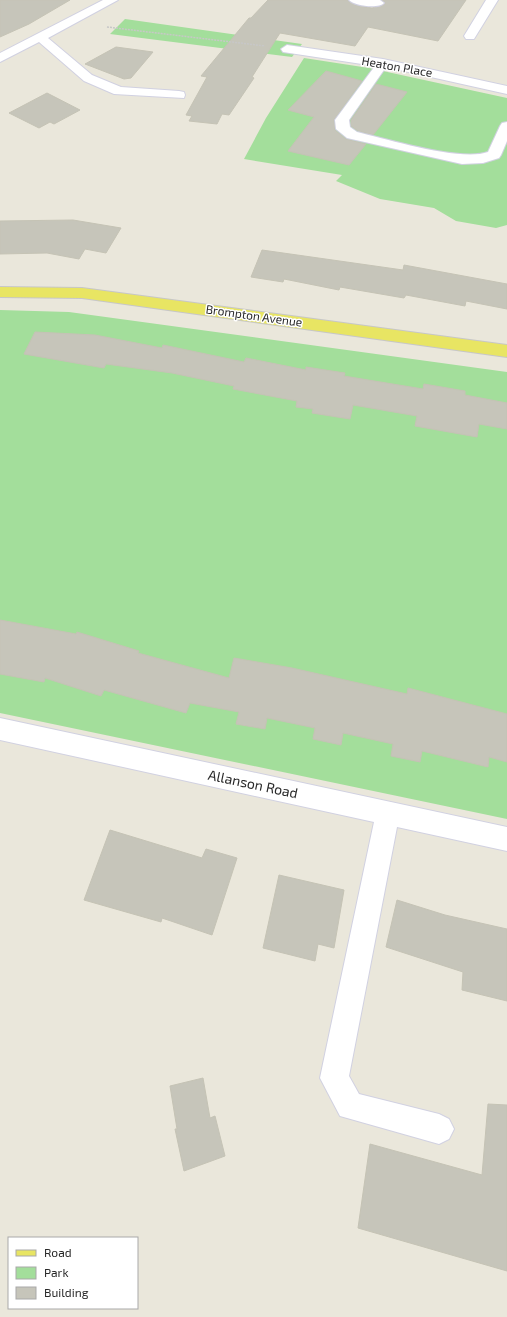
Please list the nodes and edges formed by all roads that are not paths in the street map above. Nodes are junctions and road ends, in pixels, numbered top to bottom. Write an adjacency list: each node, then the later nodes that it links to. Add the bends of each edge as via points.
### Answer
1 (112, 0): 6 (street)
2 (355, 0): 4 (street)
3 (492, 0): 5 (street)
4 (378, 3)
5 (470, 36)
6 (40, 38): 8 (street); 11 (street, via 88,78 119,91)
7 (287, 49): 9 (street, Heaton Place)
8 (0, 58)
9 (384, 63): 10 (street, Heaton Place); 12 (street, via 342,120 343,129 352,135 454,159 469,160 494,155)
10 (507, 90)
11 (179, 95)
12 (507, 126)
13 (0, 292): 14 (main road, Brompton Avenue, via 82,293)
14 (507, 350)
15 (0, 729): 16 (street, Allanson Road)
16 (388, 813): 17 (street, Allanson Road); 18 (street, via 334,1078 350,1106)
17 (507, 839)
18 (439, 1129)

